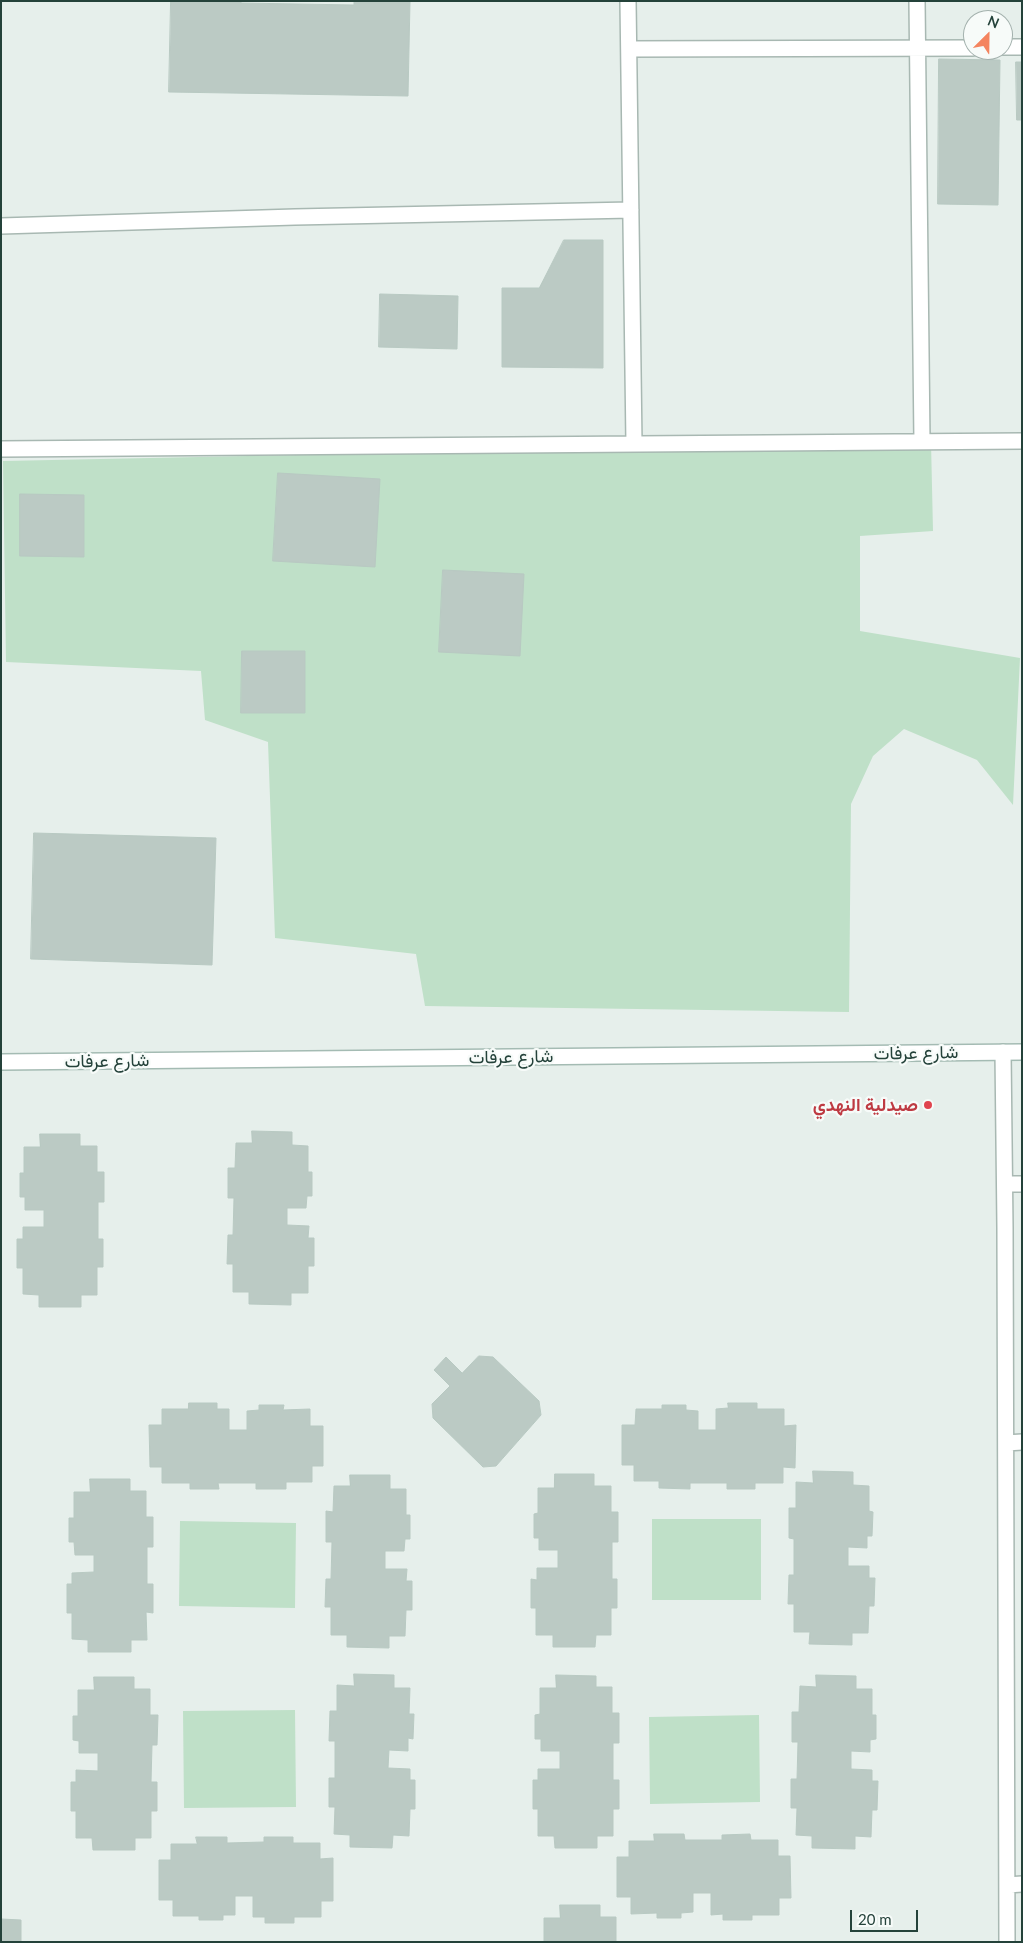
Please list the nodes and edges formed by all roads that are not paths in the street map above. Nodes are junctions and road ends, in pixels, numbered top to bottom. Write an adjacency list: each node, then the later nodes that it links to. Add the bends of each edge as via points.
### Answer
1 (628, 1): 5 (street)
2 (917, 1): 3 (street)
3 (918, 48): 4 (street); 5 (street); 9 (street)
4 (963, 48)
5 (629, 49): 6 (street)
6 (631, 210): 7 (street); 10 (street)
7 (1, 226)
8 (1022, 441): 9 (street)
9 (922, 442): 10 (street)
10 (634, 444): 11 (street)
11 (1, 449)
12 (1003, 1052): 13 (street, شارع عرفات); 14 (street, شارع عرفات); 15 (street)
13 (1022, 1052)
14 (1, 1062)
15 (1005, 1184): 16 (street); 17 (street)
16 (1022, 1184)
17 (1006, 1442): 18 (street); 19 (street)
18 (1022, 1442)
19 (1014, 1885): 20 (street)
20 (1007, 1942)

